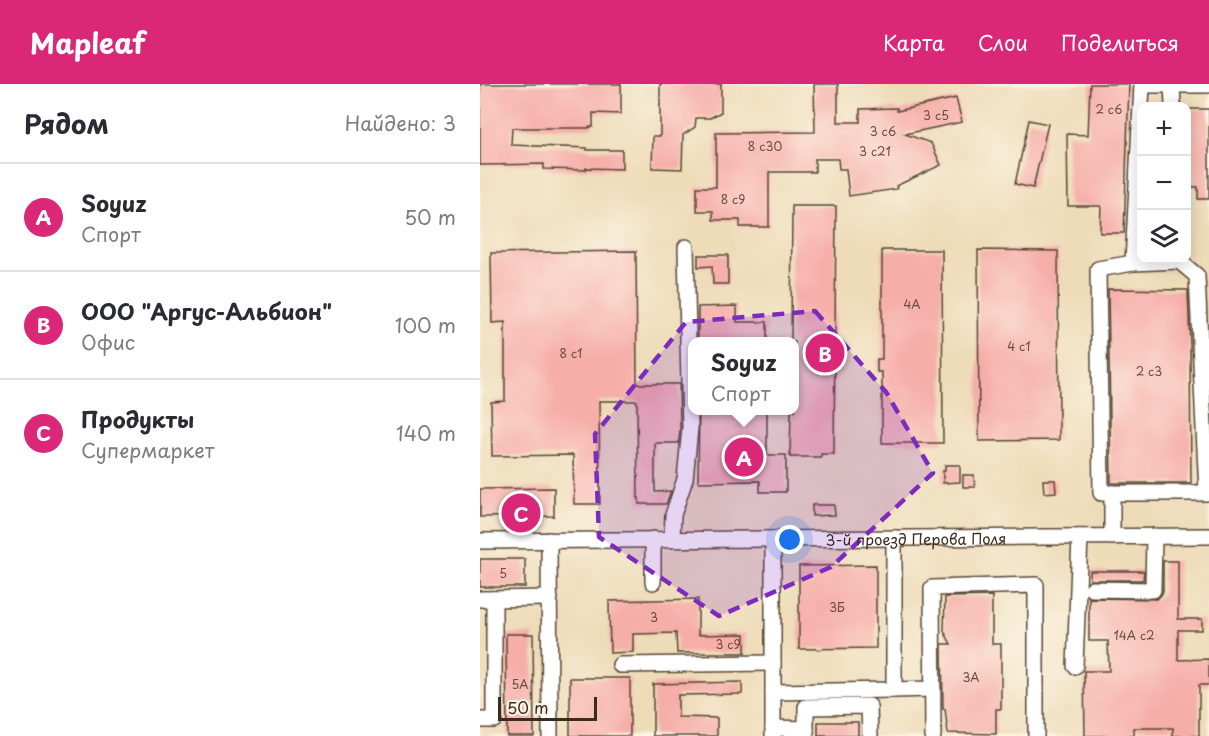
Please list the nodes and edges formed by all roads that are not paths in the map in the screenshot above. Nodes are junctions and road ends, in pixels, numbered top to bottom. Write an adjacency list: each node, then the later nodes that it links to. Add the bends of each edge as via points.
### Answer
1 (1162, 85): 2 (street); 3 (street); 5 (street, via 1142,85)
2 (1209, 86)
3 (1171, 102)
4 (686, 247): 8 (street)
5 (1133, 263): 6 (street); 10 (street, via 1098,269 1101,493)
6 (1137, 263)
7 (1184, 264): 10 (street, via 1197,276 1207,493)
8 (688, 338)
9 (690, 415): 17 (street, via 685,479 673,515)
10 (1112, 493): 14 (street)
11 (1154, 536): 12 (street, 3-й проезд Перова Поля); 14 (street, 3-й проезд Перова Поля); 22 (street, via 1153,590)
12 (1209, 536)
13 (1080, 537): 14 (street, 3-й проезд Перова Поля); 15 (street, 3-й проезд Перова Поля); 27 (street)
14 (1112, 537)
15 (894, 538): 18 (street, 3-й проезд Перова Поля); 29 (street)
16 (653, 539): 17 (street, 3-й проезд Перова Поля); 19 (street, 3-й проезд Перова Поля); 21 (street)
17 (672, 539): 18 (street, 3-й проезд Перова Поля)
18 (773, 539): 25 (street)
19 (549, 540): 20 (street, 3-й проезд Перова Поля); 23 (street)
20 (480, 541)
21 (653, 582)
22 (1092, 589)
23 (549, 598): 24 (street); 34 (street)
24 (487, 599): 31 (street, via 494,720)
25 (773, 663): 26 (street); 30 (street)
26 (620, 665)
27 (1075, 666)
28 (933, 689): 29 (street); 36 (street); 37 (street, via 933,588 1036,585)
29 (894, 690): 30 (street)
30 (773, 692): 32 (street)
31 (480, 720)
32 (773, 732): 33 (street)
33 (806, 733): 35 (street, via 806,707 869,706)
34 (550, 736)
35 (870, 736)
36 (933, 736)
37 (1036, 736)

